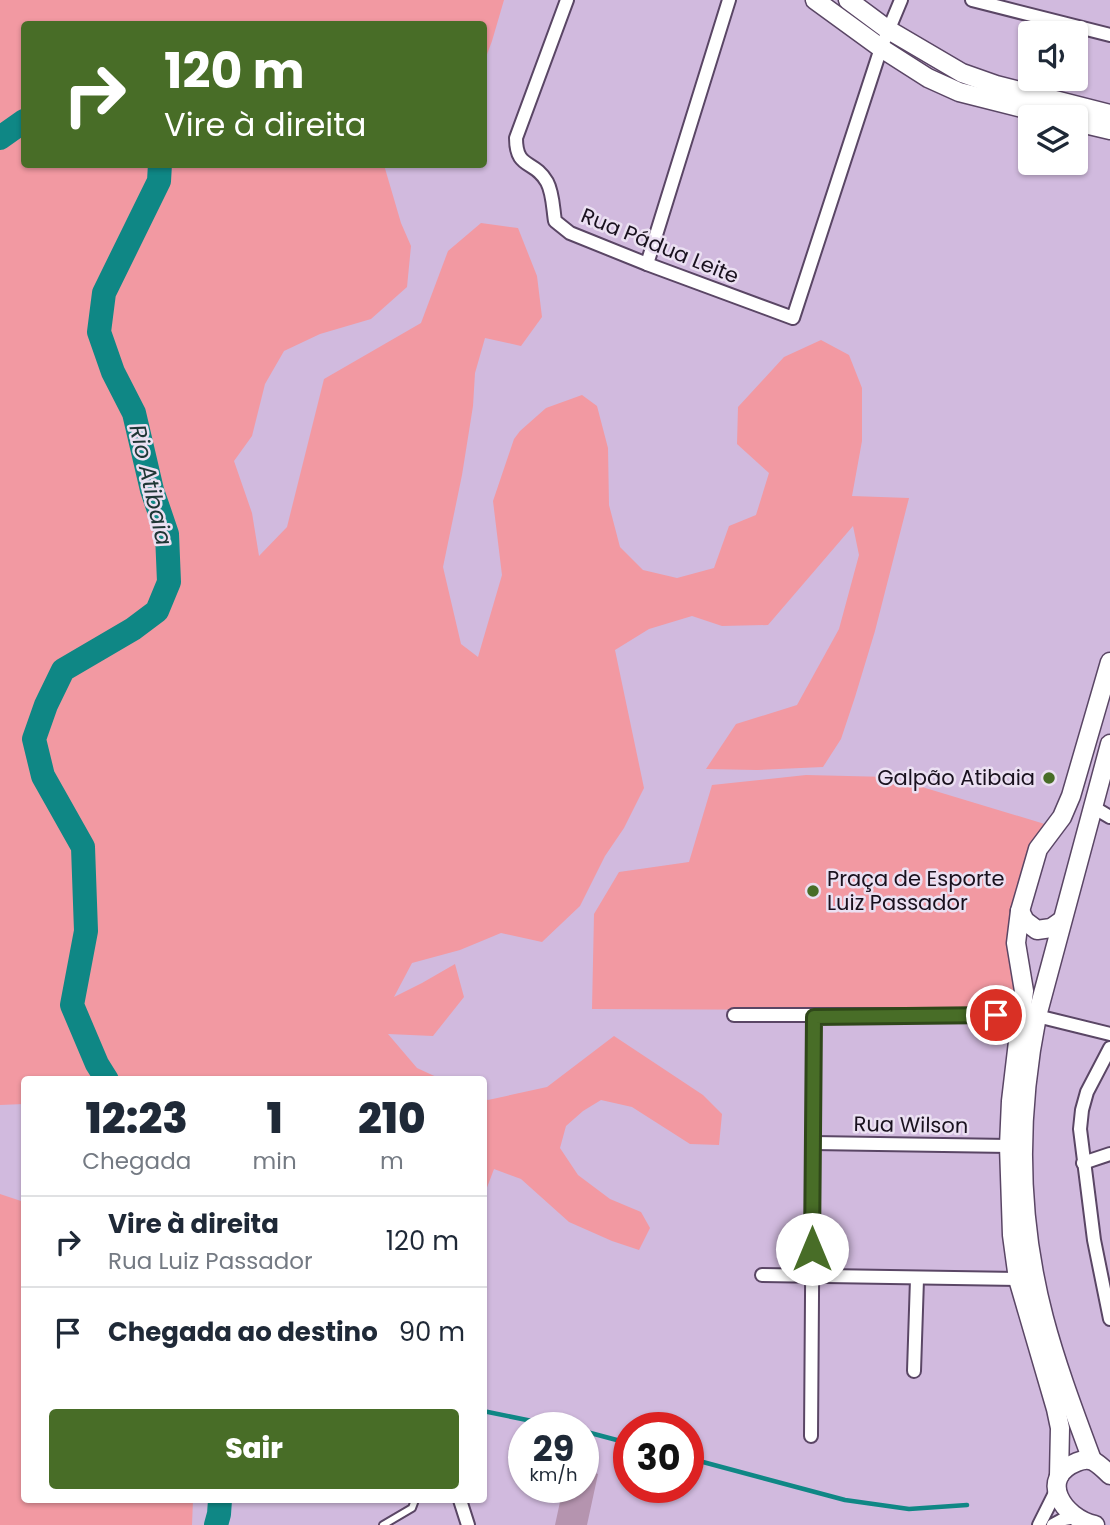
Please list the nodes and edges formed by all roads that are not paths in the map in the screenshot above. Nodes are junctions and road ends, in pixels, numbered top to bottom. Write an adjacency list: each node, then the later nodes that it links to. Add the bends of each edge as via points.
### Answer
1 (567, 0): 16 (street, Rua Pádua Leite, via 516,138 516,151 548,183 555,221 570,233)
2 (729, 0): 16 (street)
3 (815, 0): 9 (main road)
4 (848, 0): 7 (main road)
5 (901, 0): 7 (street)
6 (972, 0): 8 (street)
7 (887, 29): 9 (street); 11 (main road, via 962,73)
8 (1110, 35)
9 (881, 48): 10 (main road, via 959,92); 16 (street, Rua Pádua Leite, via 793,318)
10 (1023, 105)
11 (1042, 105)
12 (1088, 113): 13 (main road)
13 (1110, 114)
14 (1088, 125): 15 (main road)
15 (1110, 130)
16 (648, 264)
17 (1110, 662): 21 (main road, via 1071,796)
18 (1110, 744): 19 (main road)
19 (1093, 807): 20 (street); 22 (main road)
20 (1110, 817)
21 (1051, 831): 22 (main road, via 1065,830 1076,836); 23 (main road, via 1038,849)
22 (1081, 848): 24 (main road)
23 (1020, 911): 24 (main road, via 1037,930); 25 (main road, via 1016,943)
24 (1061, 921): 25 (main road)
25 (1029, 1015): 27 (street); 28 (street); 31 (main road, via 1011,1101); 41 (main road, via 1023,1116 1029,1240 1044,1316)
26 (734, 1016): 27 (street)
27 (814, 1017): 30 (street)
28 (1110, 1034)
29 (1110, 1048): 33 (street, via 1082,1110)
30 (813, 1143): 31 (street, Rua Wilson); 35 (street)
31 (1009, 1146): 37 (main road)
32 (1110, 1154): 33 (street)
33 (1083, 1163): 38 (street)
34 (762, 1275): 35 (street)
35 (812, 1276): 36 (street); 40 (street)
36 (917, 1279): 37 (street); 39 (street)
37 (1018, 1279): 43 (main road, via 1060,1428)
38 (1110, 1319)
39 (914, 1371)
40 (810, 1436)
41 (1092, 1461): 42 (main road); 43 (main road, via 1069,1465)
42 (1110, 1475)
43 (1058, 1483): 47 (main road, via 1061,1504); 50 (street)
44 (414, 1503): 48 (lane)
45 (461, 1503): 49 (street)
46 (1110, 1521): 47 (main road)
47 (1089, 1523): 51 (street, via 1064,1519)
48 (383, 1525)
49 (468, 1525)
50 (1039, 1525)
51 (1053, 1525)

